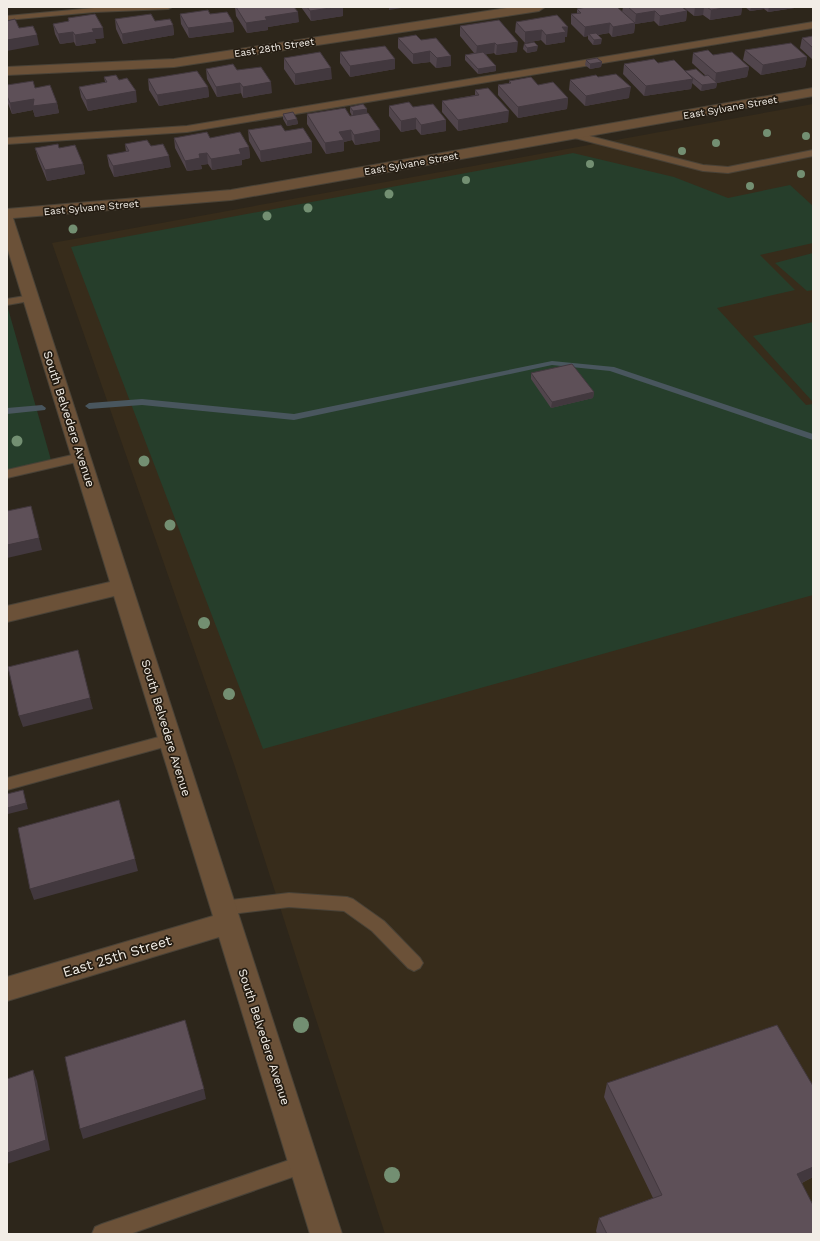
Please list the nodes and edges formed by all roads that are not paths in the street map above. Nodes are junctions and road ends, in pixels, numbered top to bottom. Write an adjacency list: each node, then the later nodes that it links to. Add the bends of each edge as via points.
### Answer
1 (168, 7): 3 (lane)
2 (539, 7): 5 (street, East 28th Street, via 174,63)
3 (7, 18)
4 (813, 25): 8 (lane, via 187,129)
5 (7, 71)
6 (813, 92): 7 (street, East Sylvane Street)
7 (574, 135): 9 (lane, via 703,168 728,170); 10 (street, East Sylvane Street, via 231,195)
8 (7, 141)
9 (813, 153)
10 (7, 214)
11 (7, 221): 12 (street, South Belvedere Avenue)
12 (31, 298): 13 (lane); 14 (street, South Belvedere Avenue)
13 (7, 302)
14 (81, 457): 15 (lane); 16 (street, South Belvedere Avenue)
15 (7, 474)
16 (122, 587): 17 (street); 18 (street, South Belvedere Avenue)
17 (7, 614)
18 (170, 740): 19 (lane); 20 (street, South Belvedere Avenue)
19 (7, 784)
20 (225, 915): 21 (lane, via 289,900 347,904 378,926); 22 (street, East 25th Street); 23 (street, South Belvedere Avenue)
21 (414, 962)
22 (7, 989)
23 (304, 1164): 24 (lane); 25 (street, South Belvedere Avenue)
24 (102, 1234)
25 (326, 1234)

